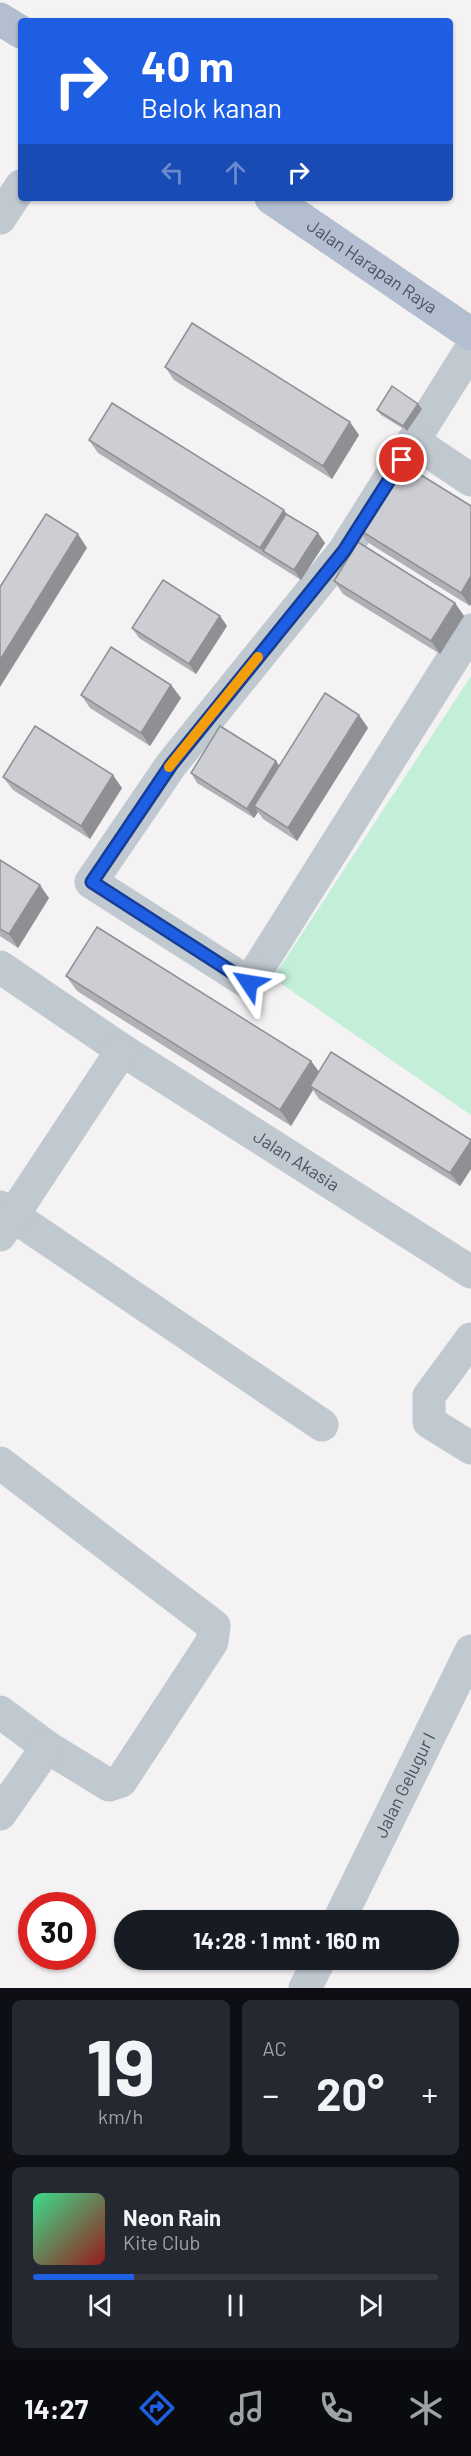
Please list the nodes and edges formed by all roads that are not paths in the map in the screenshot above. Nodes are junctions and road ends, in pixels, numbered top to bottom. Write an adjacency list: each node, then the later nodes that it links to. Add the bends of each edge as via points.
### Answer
1 (0, 19): 2 (main road)
2 (18, 30)
3 (18, 191): 5 (street)
4 (275, 201): 6 (main road, Jalan Harapan Raya)
5 (0, 218)
6 (471, 334)
7 (471, 349): 8 (street)
8 (413, 441): 9 (street); 10 (street, via 344,551 171,765 92,882 249,983)
9 (471, 480)
10 (471, 630)
11 (0, 967): 12 (street, Jalan Akasia)
12 (122, 1050): 13 (street); 14 (street, Jalan Akasia)
13 (4, 1219): 16 (street)
14 (471, 1272)
15 (471, 1339): 17 (street, via 429,1396 429,1422)
16 (322, 1425)
17 (471, 1448)
18 (0, 1463): 21 (street, via 214,1626 212,1642 121,1780 109,1785)
19 (471, 1651): 23 (street, Jalan Gelugur I)
20 (0, 1712): 21 (street)
21 (47, 1746): 22 (street)
22 (0, 1814)
23 (344, 1910)
24 (314, 1970): 25 (street)
25 (305, 1988)

